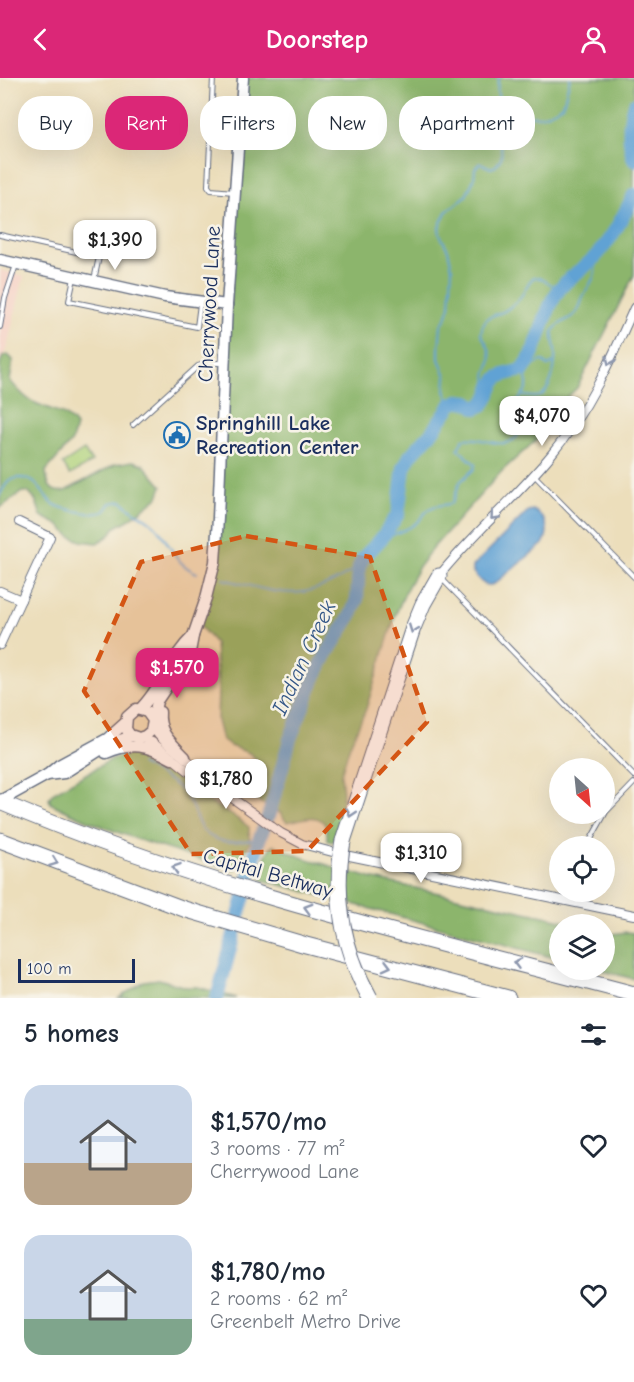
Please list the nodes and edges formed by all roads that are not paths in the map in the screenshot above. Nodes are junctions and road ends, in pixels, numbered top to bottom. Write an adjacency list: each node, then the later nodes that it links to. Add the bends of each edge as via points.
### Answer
1 (213, 78): 3 (lane, via 208,186 211,190)
2 (243, 78): 3 (street, Cherrywood Lane)
3 (235, 192): 10 (street, Cherrywood Lane)
4 (0, 236): 8 (lane, via 99,257)
5 (0, 260): 6 (street)
6 (16, 264): 7 (street); 12 (lane)
7 (74, 277): 8 (street); 9 (lane, via 69,302 145,318 197,327)
8 (93, 281): 9 (street)
9 (200, 303): 10 (street)
10 (227, 305): 13 (street, Cherrywood Lane)
11 (634, 308): 15 (street, one-way to 15, via 586,408)
12 (0, 327)
13 (225, 363): 14 (lane, via 198,366); 21 (street, Cherrywood Lane, via 216,549)
14 (133, 425)
15 (535, 475): 17 (street, one-way to 17); 18 (lane)
16 (19, 522): 20 (street, via 50,537)
17 (439, 576): 32 (lane); 42 (highway, one-way to 42, bridge, via 413,628 343,841 338,879 341,921 352,962)
18 (634, 577)
19 (0, 591): 20 (street)
20 (21, 600): 22 (street)
21 (193, 636): 23 (street, Cherrywood Lane, via 190,651); 24 (street, Cherrywood Lane)
22 (0, 645)
23 (178, 670): 26 (street, Cherrywood Lane, via 157,701); 28 (street, via 176,684 161,709 160,722 164,735)
24 (140, 709): 25 (street, via 129,713); 26 (street, via 147,712)
25 (125, 723): 27 (street, via 126,729); 31 (street, via 107,739)
26 (152, 724): 27 (street, via 149,734); 28 (street, via 160,739)
27 (137, 737): 29 (street, via 152,742); 30 (street, via 111,744)
28 (185, 757): 33 (street)
29 (172, 759): 30 (street, via 156,750 136,746); 33 (street)
30 (84, 761): 31 (street, via 64,773)
31 (47, 775): 35 (street)
32 (634, 776)
33 (211, 783): 38 (street, via 302,844)
34 (634, 783): 36 (lane, via 606,812)
35 (0, 802): 41 (highway, Capital Beltway, one-way to 35, via 258,894 148,858)
36 (593, 836)
37 (0, 840): 43 (highway, one-way to 43, via 132,891 250,929)
38 (549, 897)
39 (572, 902): 40 (street)
40 (634, 915)
41 (634, 994)
42 (370, 998)
43 (508, 998)

